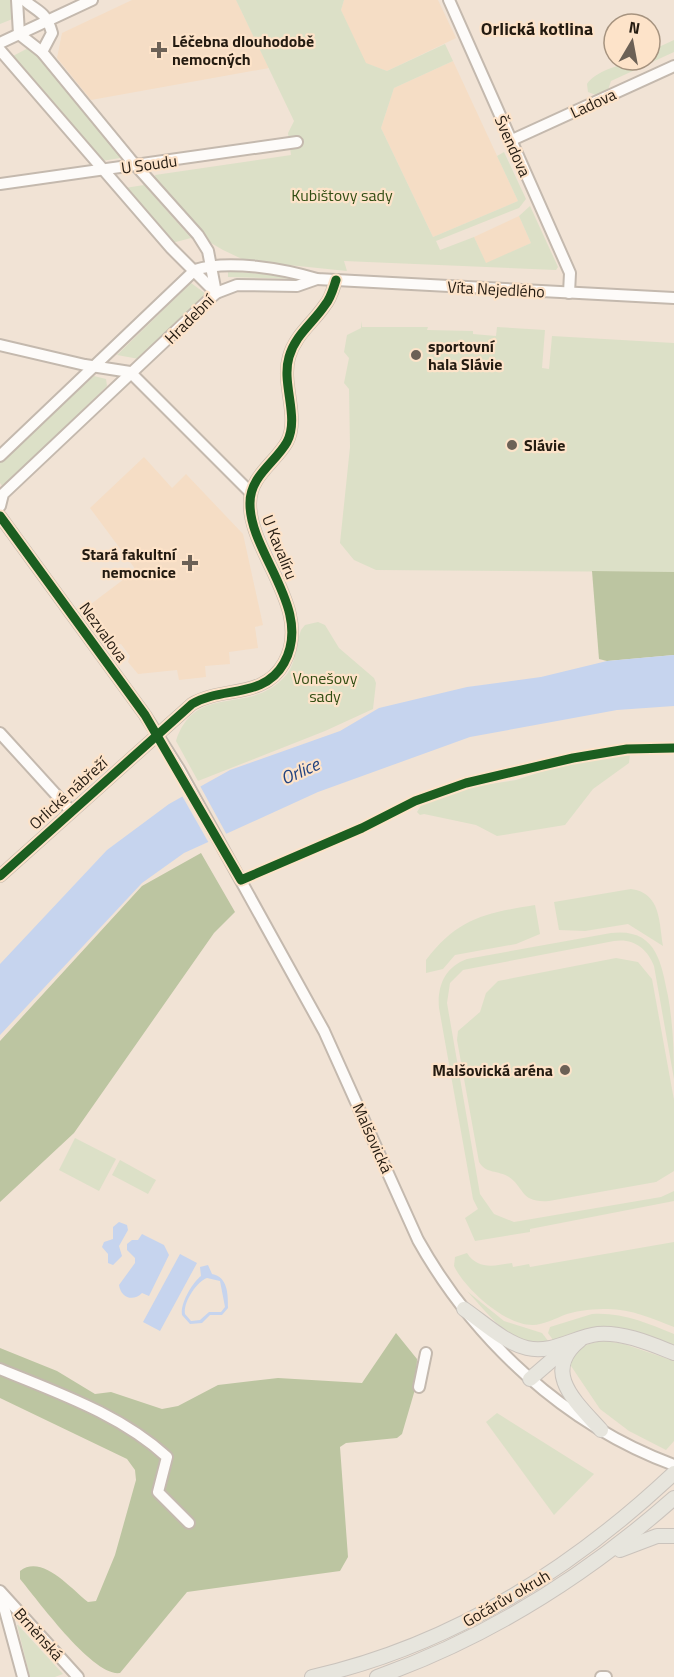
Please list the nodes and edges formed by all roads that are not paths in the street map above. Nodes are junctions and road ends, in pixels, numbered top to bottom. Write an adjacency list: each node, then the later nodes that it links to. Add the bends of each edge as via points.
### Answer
1 (17, 0): 6 (street)
2 (24, 0): 5 (street, via 39,9)
3 (92, 0): 5 (street)
4 (449, 0): 11 (street, Švendova)
5 (48, 21): 6 (street); 9 (street, via 52,33)
6 (19, 34): 7 (street); 9 (street, Hradební)
7 (0, 43)
8 (0, 50): 14 (street, Hradební)
9 (42, 52): 13 (street, Hradební)
10 (674, 66): 11 (street, Ladova)
11 (512, 140): 21 (street, Švendova, via 570,273)
12 (297, 142): 13 (street, U Soudu)
13 (136, 166): 14 (street, U Soudu); 16 (street, Hradební, via 198,235)
14 (104, 171): 15 (street, U Soudu); 17 (street, Hradební)
15 (0, 184)
16 (212, 266): 17 (street, Víta Nejedlého); 18 (street, Víta Nejedlého, via 294,272); 20 (street, Hradební)
17 (195, 270): 20 (street); 24 (street, Hradební)
18 (317, 279): 19 (street, Víta Nejedlého); 20 (street, Víta Nejedlého, via 297,286 237,285)
19 (336, 280): 21 (street, Víta Nejedlého); 27 (street, via 325,306 297,338 289,355 286,384 290,433)
20 (216, 293): 25 (street, Hradební)
21 (569, 293): 22 (street, Víta Nejedlého)
22 (674, 298)
23 (0, 345): 24 (street)
24 (95, 366): 25 (street); 26 (street, Hradební)
25 (131, 373): 27 (street); 28 (street, Hradební, via 3,494)
26 (0, 456)
27 (251, 493): 31 (street, U Kavalíru, via 251,514 292,625 285,662 267,682 251,690 200,699)
28 (0, 506)
29 (0, 516): 31 (street, Nezvalova)
30 (0, 733): 32 (street)
31 (158, 734): 32 (street, Orlické nábřeží); 33 (street, Nezvalova)
32 (71, 811): 34 (street, Orlické nábřeží)
33 (231, 862): 35 (street, Malšovická, via 324,1031 418,1240)
34 (0, 876)
35 (464, 1309): 36 (main road, via 525,1347 548,1348); 40 (street, Malšovická)
36 (590, 1336): 37 (main road, via 616,1335); 40 (main road, via 563,1349); 42 (main road, via 566,1355 562,1374 570,1393)
37 (670, 1351)
38 (426, 1353): 41 (street)
39 (0, 1369): 46 (street, via 101,1412 148,1440 167,1457 158,1492)
40 (530, 1378): 42 (street, Malšovická)
41 (419, 1387)
42 (601, 1430): 43 (street, Malšovická)
43 (674, 1465)
44 (674, 1473): 52 (main road, Gočárův okruh, via 588,1547 496,1606 387,1656)
45 (674, 1498): 48 (main road, Gočárův okruh)
46 (189, 1523)
47 (674, 1536): 48 (main road, via 657,1536)
48 (602, 1558): 53 (main road, Gočárův okruh, via 491,1626)
49 (0, 1591): 50 (street, Brněnská); 51 (street, Brněnská)
50 (23, 1677)
51 (78, 1677)
52 (312, 1677)
53 (377, 1677)
54 (601, 1677): 55 (street)
55 (606, 1677)

